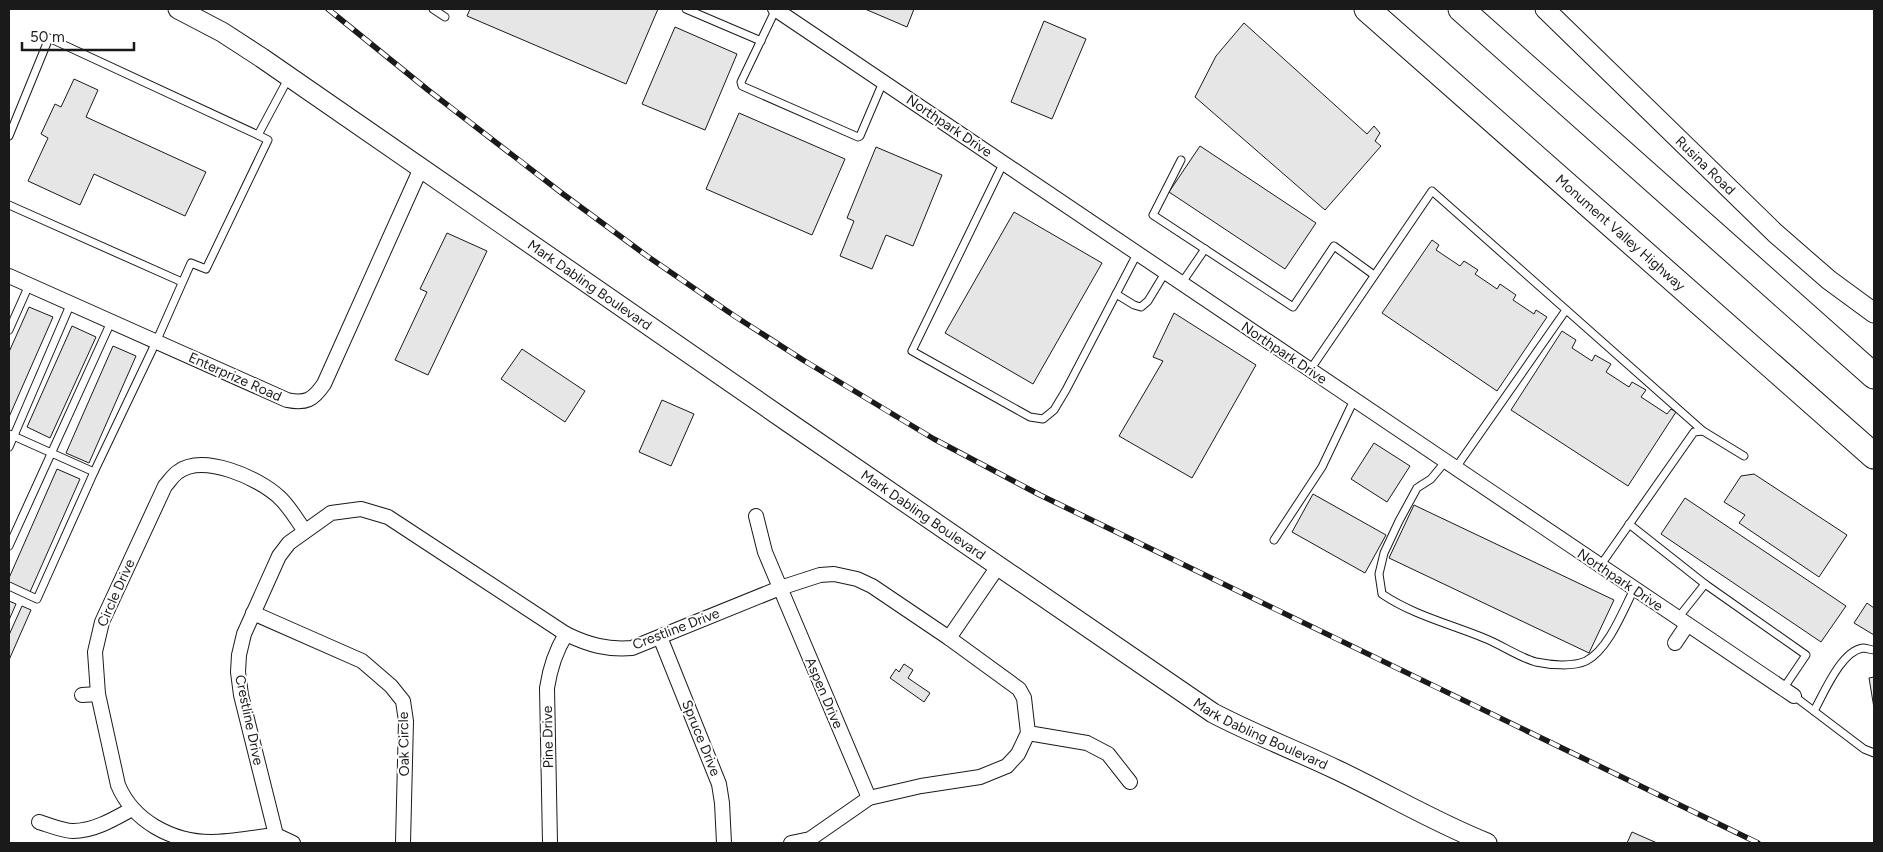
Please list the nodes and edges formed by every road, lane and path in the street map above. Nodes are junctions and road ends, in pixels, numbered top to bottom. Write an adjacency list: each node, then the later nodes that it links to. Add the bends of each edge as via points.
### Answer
1 (178, 9): 10 (street, Mark Dabling Boulevard, via 222,32)
2 (433, 9): 8 (lane)
3 (686, 9): 9 (lane)
4 (776, 9): 9 (lane); 11 (street, Northpark Drive)
5 (1367, 9): 42 (highway, Monument Valley Highway)
6 (1461, 9): 34 (highway)
7 (1544, 9): 29 (street, Rusina Road, via 1775,233 1829,280)
8 (445, 17)
9 (761, 42): 11 (lane, via 741,82 742,86 858,137)
10 (289, 76): 12 (lane); 16 (street, Mark Dabling Boulevard)
11 (883, 82): 15 (street, Northpark Drive)
12 (258, 135): 13 (lane, via 49,38); 23 (lane, via 268,140 206,269 191,262)
13 (9, 136)
14 (1181, 160): 18 (lane, via 1152,215)
15 (1003, 164): 19 (street, Northpark Drive); 26 (lane, via 912,351 1030,417 1043,420 1054,410 1066,390)
16 (421, 168): 32 (street, Enterprize Road, via 317,395 297,402 287,400); 51 (street, Mark Dabling Boulevard)
17 (9, 205): 23 (lane)
18 (1205, 249): 22 (lane, via 1293,307 1334,246); 24 (lane)
19 (1137, 254): 20 (street, Northpark Drive); 26 (lane)
20 (1165, 273): 24 (street, Northpark Drive); 26 (lane, via 1148,301 1141,306)
21 (9, 276): 25 (street, Enterprize Road)
22 (1374, 276): 28 (lane, via 1432,191); 33 (lane)
23 (182, 282): 32 (lane)
24 (1181, 284): 33 (street, Northpark Drive)
25 (29, 285): 27 (street, Enterprize Road); 31 (lane)
26 (1116, 294)
27 (70, 304): 30 (street, Enterprize Road); 37 (lane)
28 (1566, 310): 36 (lane); 43 (lane)
29 (1874, 313)
30 (111, 322): 32 (street, Enterprize Road); 40 (lane)
31 (9, 330)
32 (156, 342): 45 (lane)
33 (1310, 370): 35 (street, Northpark Drive)
34 (1874, 376)
35 (1354, 400): 43 (street, Northpark Drive); 49 (lane, via 1322,468)
36 (1703, 431): 41 (lane); 47 (lane, via 1694,432)
37 (11, 435): 38 (lane); 40 (lane)
38 (9, 447)
39 (193, 451): 44 (street)
40 (51, 453): 45 (lane); 50 (lane)
41 (1744, 456)
42 (1874, 456)
43 (1450, 465): 52 (street, Northpark Drive); 56 (lane, via 1417,488 1384,553 1379,574 1382,594 1399,606 1485,638 1535,661 1567,664 1584,662 1597,654)
44 (194, 466): 48 (street, via 223,468 254,479 280,498); 65 (street, Circle Drive, via 179,471 165,486 102,622 95,652)
45 (94, 472): 54 (lane, via 37,599)
46 (756, 516): 55 (street, Aspen Drive, via 765,552)
47 (1630, 524): 52 (lane); 53 (lane)
48 (305, 531): 57 (street, Crestline Drive, via 279,556); 59 (street, Crestline Drive, via 331,513 361,509 388,517)
49 (1274, 540)
50 (9, 546)
51 (999, 565): 61 (street, Mark Dabling Boulevard); 80 (street, Mark Dabling Boulevard, via 1213,713)
52 (1600, 566): 56 (street, Northpark Drive)
53 (1705, 584): 58 (lane); 64 (lane, via 1806,655)
54 (9, 586)
55 (780, 588): 60 (street, Crestline Drive); 61 (street, Crestline Drive, via 820,575 857,578); 71 (street, Aspen Drive)
56 (1634, 589): 58 (street, Northpark Drive)
57 (253, 613): 74 (street, Crestline Drive, via 244,634 238,672); 76 (street, Oak Circle, via 362,661 408,698)
58 (1682, 622): 62 (street); 64 (street, Northpark Drive)
59 (566, 634): 60 (street, Crestline Drive, via 589,645 618,649 632,648); 77 (street, Pine Drive, via 550,668 547,688)
60 (660, 637): 78 (street, Spruce Drive, via 719,784)
61 (949, 638): 68 (street, Crestline Drive, via 1019,689 1024,698)
62 (1675, 643)
63 (1874, 650): 67 (lane, via 1864,648 1851,652)
64 (1788, 693): 67 (lane)
65 (98, 694): 66 (street); 72 (street, Circle Drive, via 118,785)
66 (82, 695)
67 (1814, 711): 69 (lane)
68 (1028, 732): 70 (street, via 1087,743 1108,754); 71 (street, via 1018,754 1007,766 995,772)
69 (1874, 753)
70 (1130, 782)
71 (869, 798): 79 (street, via 810,839)
72 (132, 809): 73 (street, via 93,828 72,831); 74 (street, Circle Drive, via 166,833 189,840 211,842)
73 (39, 822)
74 (276, 835): 75 (street)
75 (293, 843)
76 (403, 843)
77 (550, 843)
78 (724, 843)
79 (791, 843)
80 (1486, 843)

